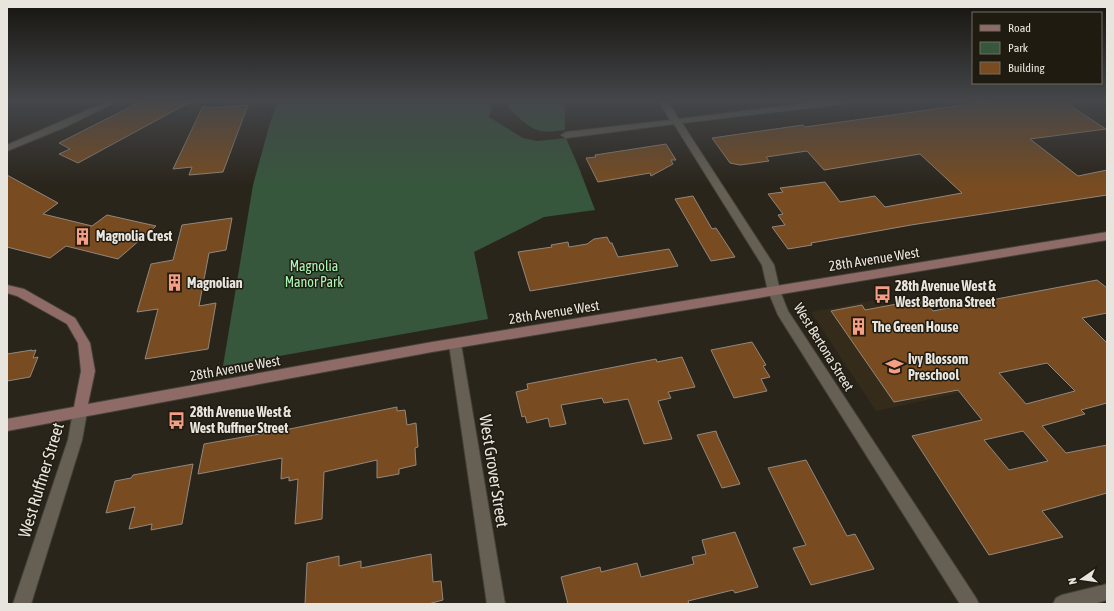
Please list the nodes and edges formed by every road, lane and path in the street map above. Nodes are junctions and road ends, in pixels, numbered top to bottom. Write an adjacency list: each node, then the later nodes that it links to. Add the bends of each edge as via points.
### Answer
1 (52, 130): 5 (street)
2 (613, 130): 4 (street)
3 (682, 130): 8 (street, West Bertona Street, via 768,265)
4 (566, 135)
5 (7, 148)
6 (1107, 236): 8 (street, 28th Avenue West)
7 (7, 289): 10 (street, via 20,292 71,320 84,343 88,370)
8 (774, 291): 9 (street, 28th Avenue West); 15 (street, West Bertona Street, via 786,318)
9 (455, 344): 10 (street, 28th Avenue West); 14 (street, West Grover Street)
10 (80, 412): 11 (street, 28th Avenue West); 13 (street, West Ruffner Street, via 75,440)
11 (7, 425)
12 (1107, 592): 16 (street)
13 (22, 604)
14 (496, 604)
15 (970, 604)
16 (1062, 604)

